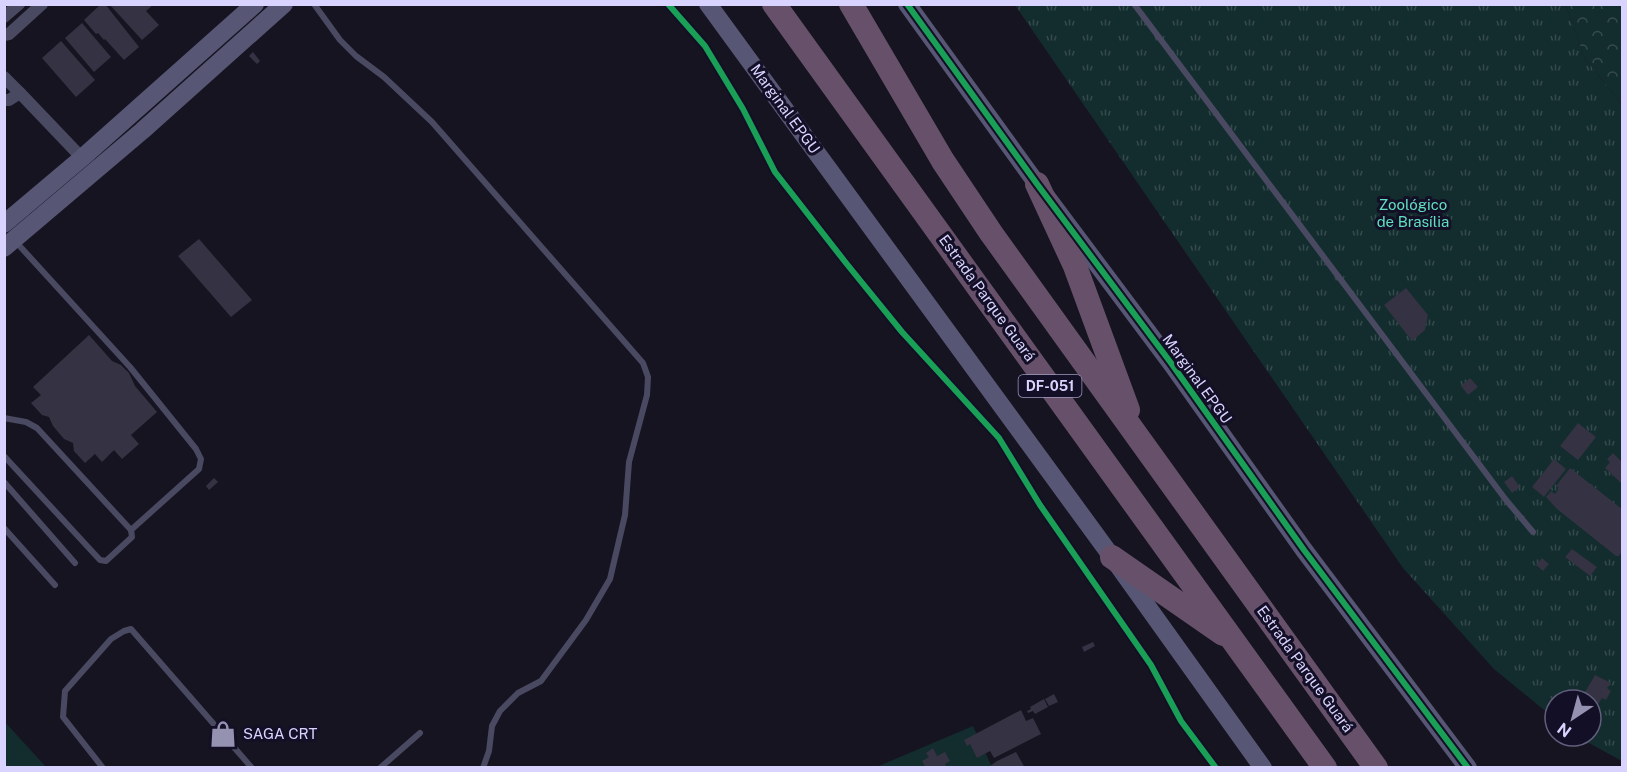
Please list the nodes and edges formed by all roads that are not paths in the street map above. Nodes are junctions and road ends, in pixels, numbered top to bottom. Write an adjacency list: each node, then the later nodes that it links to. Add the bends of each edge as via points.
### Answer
1 (19, 4): 11 (street)
2 (42, 4): 12 (street)
3 (255, 4): 16 (street)
4 (284, 4): 19 (street)
5 (314, 4): 36 (lane, via 356,56 432,122 642,363 648,376 610,579 586,620 541,681 518,693 500,711 492,726)
6 (708, 4): 27 (street, Marginal EPGU)
7 (774, 4): 30 (highway, Estrada Parque Guará / DF-051)
8 (851, 4): 21 (highway, Estrada Parque Guará / DF-051, via 943,161)
9 (907, 4): 17 (street, Marginal EPGU)
10 (1134, 4): 26 (lane)
11 (4, 17)
12 (4, 35)
13 (4, 77): 14 (street)
14 (20, 93): 15 (street); 16 (street)
15 (4, 100)
16 (82, 158): 18 (street)
17 (1037, 184): 21 (highway, via 1075,266); 41 (street, Marginal EPGU)
18 (4, 224)
19 (9, 244): 25 (lane, via 130,367 201,459 199,469)
20 (4, 418): 25 (lane, via 33,425)
21 (1137, 434): 31 (highway, Estrada Parque Guará / DF-051)
22 (4, 456): 25 (lane, via 100,560 106,561 132,537)
23 (4, 482): 28 (lane)
24 (4, 528): 29 (lane)
25 (131, 530)
26 (1533, 532)
27 (1112, 557): 30 (highway); 37 (street, Marginal EPGU)
28 (75, 562)
29 (56, 585)
30 (1237, 643): 38 (highway, Estrada Parque Guará / DF-051)
31 (1339, 717): 39 (highway, Estrada Parque Guará / DF-051); 40 (highway)
32 (420, 733): 35 (lane)
33 (103, 768): 34 (lane, via 63,717 65,691 111,639 131,629)
34 (252, 768)
35 (380, 768)
36 (483, 768)
37 (1263, 768)
38 (1325, 768)
39 (1376, 768)
40 (1395, 768)
41 (1468, 768)

